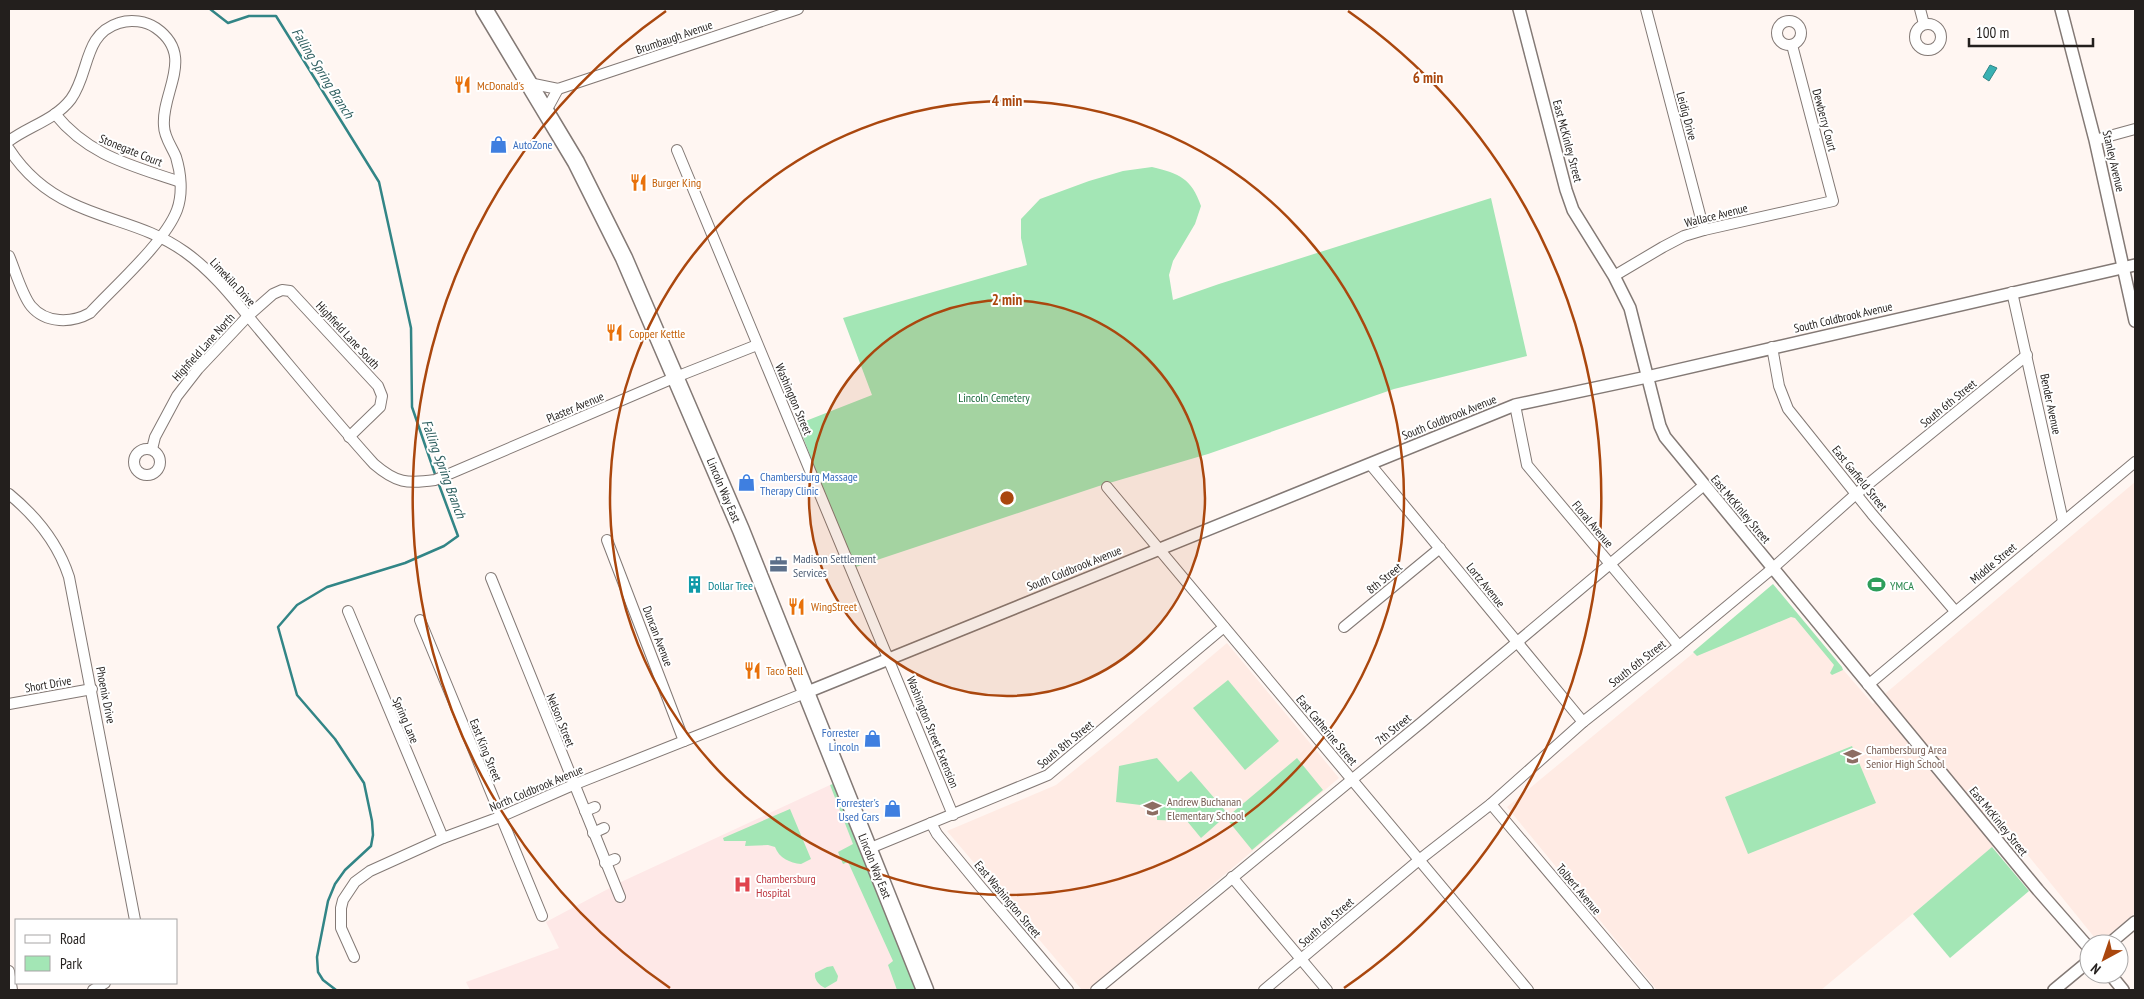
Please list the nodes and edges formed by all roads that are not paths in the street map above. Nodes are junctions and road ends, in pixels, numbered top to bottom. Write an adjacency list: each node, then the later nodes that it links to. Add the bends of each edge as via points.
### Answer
1 (484, 9): 9 (highway, Lincoln Way East)
2 (798, 9): 10 (street, Brumbaugh Avenue)
3 (1519, 9): 24 (street, East McKinley Street, via 1566,190 1574,210)
4 (1646, 9): 20 (street, Leidig Drive)
5 (1920, 9): 7 (street)
6 (2061, 9): 14 (street, Stanley Avenue)
7 (1924, 24)
8 (1792, 45): 19 (street, Dewberry Court)
9 (529, 83): 10 (street); 11 (highway, Lincoln Way East)
10 (558, 89): 11 (street)
11 (546, 112): 31 (highway, Lincoln Way East, via 607,222)
12 (55, 114): 15 (street); 18 (street, Stonegate Court, via 68,130 99,152); 18 (street, via 76,91 91,47 100,34 125,21 151,25 166,38 174,57 175,75 163,124 176,158)
13 (2135, 129): 14 (street)
14 (2096, 140): 23 (street, Stanley Avenue)
15 (9, 141)
16 (9, 149): 21 (street, Limekiln Drive, via 27,172 56,196)
17 (677, 150): 28 (street, Washington Street)
18 (180, 182): 21 (street, via 179,205)
19 (1833, 201): 20 (street, Wallace Avenue)
20 (1704, 230): 24 (street, Wallace Avenue, via 1663,246)
21 (161, 237): 22 (street, via 90,313 74,319 52,319 32,307); 26 (street, Limekiln Drive, via 201,265)
22 (9, 256)
23 (2130, 267): 25 (street, South Coldbrook Avenue); 27 (street, Stanley Avenue)
24 (1614, 276): 32 (street, East McKinley Street, via 1630,308)
25 (2012, 292): 29 (street, South Coldbrook Avenue); 30 (street, Bender Avenue)
26 (248, 316): 34 (street, Limekiln Drive); 34 (street, Highfield Lane South, via 273,294 290,291 378,386 382,396 380,407); 35 (street, Highfield Lane North, via 177,396)
27 (2135, 321)
28 (757, 345): 31 (street, Plaster Avenue); 57 (street, Washington Street)
29 (1772, 347): 32 (street, South Coldbrook Avenue); 42 (street, East Garfield Street, via 1779,386 1788,409)
30 (2027, 355): 42 (street, South 6th Street); 43 (street, Bender Avenue)
31 (676, 377): 38 (street, Plaster Avenue, via 435,480); 60 (highway, Lincoln Way East)
32 (1647, 377): 33 (street, South Coldbrook Avenue); 39 (street, East McKinley Street, via 1665,437)
33 (1515, 405): 37 (street, South Coldbrook Avenue); 47 (street, Floral Avenue, via 1527,465)
34 (349, 437): 38 (street, Limekiln Drive, via 386,475)
35 (152, 449)
36 (2135, 462): 43 (street, Middle Street)
37 (1370, 464): 45 (street, Lortz Avenue); 46 (street, South Coldbrook Avenue)
38 (401, 482)
39 (1703, 486): 47 (street, 7th Street); 48 (street, East McKinley Street)
40 (1107, 487): 46 (street, East Catherine Street)
41 (9, 494): 59 (street, Phoenix Drive, via 32,514 63,560)
42 (1856, 494): 48 (street, South 6th Street); 51 (street, East Garfield Street)
43 (2063, 521): 51 (street, Middle Street)
44 (607, 540): 63 (street, Duncan Avenue)
45 (1440, 548): 54 (street, 8th Street); 55 (street, Lortz Avenue)
46 (1159, 549): 53 (street, East Catherine Street); 57 (street, South Coldbrook Avenue)
47 (1609, 564): 55 (street, 7th Street); 56 (street, Floral Avenue)
48 (1773, 568): 56 (street, South 6th Street); 58 (street, East McKinley Street)
49 (491, 578): 65 (street, Nelson Street)
50 (348, 611): 74 (street, Spring Lane)
51 (1955, 611): 58 (street, Middle Street)
52 (420, 620): 70 (street, East King Street)
53 (1224, 627): 64 (street, East Catherine Street); 69 (street, South 8th Street, via 1048,775)
54 (1344, 627)
55 (1516, 642): 62 (street, Lortz Avenue); 64 (street, 7th Street)
56 (1679, 646): 62 (street, South 6th Street)
57 (889, 658): 60 (street, South Coldbrook Avenue); 69 (street, Washington Street Extension)
58 (1868, 685): 83 (street, East McKinley Street)
59 (92, 689): 61 (street, Short Drive); 80 (street, Phoenix Drive)
60 (805, 693): 63 (street, North Coldbrook Avenue); 75 (highway, Lincoln Way East)
61 (9, 704)
62 (1583, 722): 66 (street, South 6th Street)
63 (684, 741): 65 (street, North Coldbrook Avenue)
64 (1351, 778): 76 (street, East Catherine Street); 77 (street, 7th Street)
65 (573, 785): 68 (street, Nelson Street); 70 (street, North Coldbrook Avenue)
66 (1491, 804): 76 (street, South 6th Street); 95 (street, Tolbert Avenue)
67 (595, 807): 68 (street)
68 (585, 811): 73 (street, Nelson Street)
69 (953, 815): 71 (street, South 8th Street)
70 (500, 817): 74 (street, North Coldbrook Avenue); 79 (street, East King Street)
71 (931, 823): 75 (street, South 8th Street); 90 (street, East Washington Street)
72 (604, 828): 73 (street)
73 (593, 833): 78 (street, Nelson Street, via 610,861)
74 (443, 838): 84 (street, North Coldbrook Avenue, via 370,871 348,890 341,908 342,928)
75 (868, 850): 89 (highway, Lincoln Way East)
76 (1419, 860): 85 (street, South 6th Street); 94 (street, East Catherine Street)
77 (1232, 877): 85 (street); 91 (street, 7th Street)
78 (620, 897)
79 (542, 916)
80 (135, 919)
81 (2135, 922): 82 (street)
82 (2121, 934)
83 (2079, 937)
84 (354, 957)
85 (1301, 960): 92 (street, South 6th Street); 93 (street)
86 (2079, 969): 96 (street)
87 (9, 971): 88 (street)
88 (12, 990)
89 (925, 990)
90 (1068, 990)
91 (1096, 990)
92 (1264, 990)
93 (1327, 990)
94 (1528, 990)
95 (1648, 990)
96 (2054, 990)

